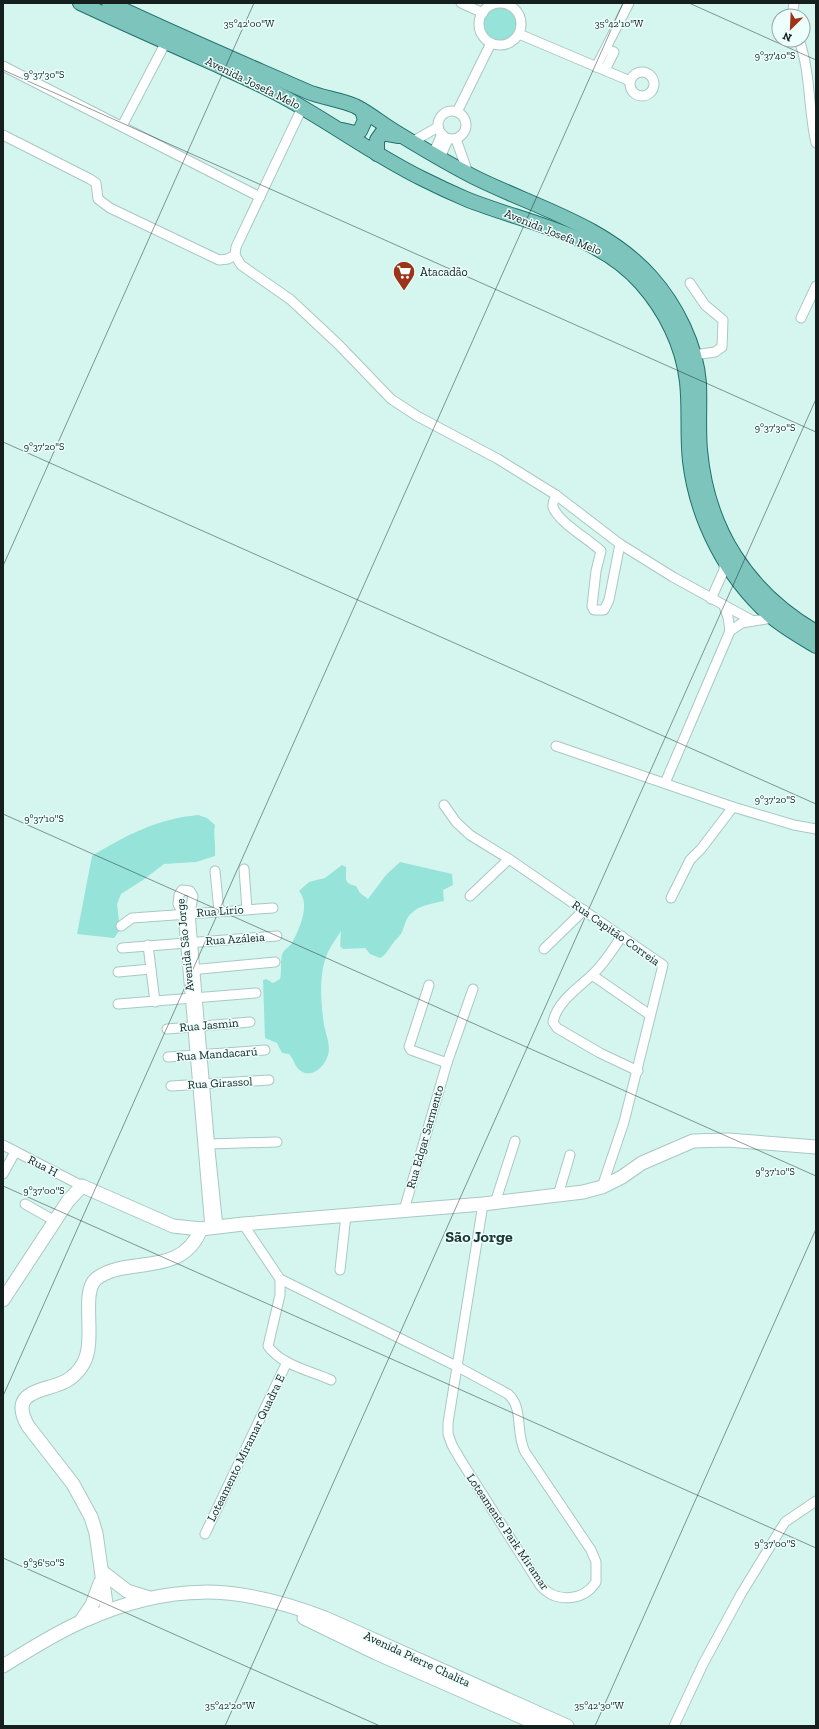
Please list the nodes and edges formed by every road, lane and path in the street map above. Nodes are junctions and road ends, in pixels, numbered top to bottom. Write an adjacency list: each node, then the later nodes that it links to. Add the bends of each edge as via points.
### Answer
1 (80, 3): 7 (main road, Avenida Josefa Melo)
2 (110, 3): 14 (main road, Avenida Josefa Melo, via 309,92)
3 (461, 3): 5 (street)
4 (629, 3): 11 (street, via 606,49)
5 (483, 13): 6 (street, via 487,8 499,4 511,7 516,10 521,22); 8 (street, via 480,30)
6 (519, 34): 8 (street, via 510,43); 11 (street)
7 (166, 42): 13 (main road, Avenida Josefa Melo, via 268,88); 17 (street)
8 (491, 43): 15 (street)
9 (801, 48): 21 (street)
10 (3, 66): 17 (street)
11 (601, 69): 12 (street)
12 (630, 81)
13 (302, 108): 16 (main road, Avenida Josefa Melo); 25 (street)
14 (362, 110): 16 (main road, via 365,120 363,127 355,133); 20 (main road, Avenida Josefa Melo)
15 (456, 112): 19 (street, via 448,112 442,116); 19 (street, via 465,120 466,128 463,135)
16 (325, 122): 22 (main road, Avenida Josefa Melo)
17 (122, 126): 25 (street)
18 (3, 135): 26 (street, via 96,183 98,198 110,208 219,260)
19 (446, 135): 20 (street); 23 (street); 24 (street)
20 (411, 141): 22 (main road, via 382,133 377,140); 23 (main road, Avenida Josefa Melo)
21 (816, 143)
22 (377, 154): 33 (main road, Avenida Josefa Melo, via 467,199 602,250 640,281 653,297 673,331 683,360 687,383 690,463 696,494 704,519)
23 (437, 156): 24 (main road, Avenida Josefa Melo)
24 (468, 173): 30 (main road, Avenida Josefa Melo, via 574,222 608,240 633,258 652,277 668,299)
25 (260, 197): 26 (street, via 236,247)
26 (235, 255): 31 (street, via 241,265 291,300 391,399)
27 (690, 283): 30 (street, via 705,305 723,320 722,347 715,352)
28 (816, 286): 29 (street)
29 (801, 318)
30 (694, 355): 39 (main road, Avenida Josefa Melo, via 698,381 701,463 724,537 764,594 796,620)
31 (556, 495): 32 (street); 32 (street, via 553,503 555,510 573,530 601,551 594,582 594,610 604,610 610,600)
32 (620, 544): 34 (street)
33 (724, 559): 34 (street, via 724,570); 36 (main road, Avenida Josefa Melo, via 744,588)
34 (711, 599): 35 (street)
35 (724, 606): 37 (street); 38 (street)
36 (773, 618): 37 (street); 40 (main road, Avenida Josefa Melo)
37 (753, 621): 38 (street, via 742,623)
38 (730, 630): 42 (street)
39 (816, 632)
40 (816, 646)
41 (556, 746): 42 (street)
42 (665, 783): 44 (street)
43 (444, 805): 46 (street, Rua Capitão Correia, via 464,830)
44 (734, 807): 45 (street); 50 (street, via 690,860)
45 (816, 829)
46 (509, 859): 49 (street); 53 (street, Rua Capitão Correia)
47 (244, 869): 52 (street)
48 (215, 871): 54 (street)
49 (470, 896)
50 (671, 898)
51 (273, 908): 52 (street, Rua Lírio)
52 (247, 910): 54 (street, Rua Lírio)
53 (584, 910): 58 (street, Rua Capitão Correia); 62 (street)
54 (219, 911): 55 (street, Rua Lírio)
55 (186, 914): 56 (street, Rua Lírio, via 132,918); 59 (street, Avenida São Jorge)
56 (121, 926)
57 (277, 936): 59 (street, Rua Azáleia)
58 (622, 936): 67 (street); 74 (street, Rua Capitão Correia, via 663,965)
59 (189, 942): 60 (street, Rua Azáleia); 65 (street, Avenida São Jorge)
60 (148, 945): 61 (street, Rua Azáleia); 64 (street)
61 (122, 948)
62 (544, 949)
63 (275, 962): 65 (street)
64 (151, 970): 66 (street); 72 (street)
65 (192, 970): 71 (street, Avenida São Jorge)
66 (118, 972)
67 (592, 975): 74 (street); 82 (street, via 568,997 553,1022 557,1028 600,1053)
68 (429, 985): 81 (street, via 409,1047)
69 (473, 989): 81 (street, Rua Edgar Sarmento)
70 (256, 993): 71 (street)
71 (194, 998): 72 (street); 76 (street, Avenida São Jorge)
72 (154, 1002): 73 (street)
73 (118, 1004)
74 (650, 1015): 82 (street, Rua Capitão Correia)
75 (250, 1022): 76 (street, Rua Jasmin)
76 (196, 1027): 77 (street, Rua Jasmin); 79 (street, Avenida São Jorge)
77 (167, 1029)
78 (265, 1050): 79 (street, Rua Mandacarú)
79 (199, 1056): 80 (street, Rua Mandacarú); 84 (street, Avenida São Jorge)
80 (168, 1057)
81 (447, 1063): 99 (street, Rua Edgar Sarmento)
82 (638, 1071): 95 (street, Rua Capitão Correia)
83 (268, 1080): 84 (street, Rua Girassol)
84 (201, 1084): 85 (street, Rua Girassol); 90 (street, Avenida São Jorge)
85 (171, 1086)
86 (515, 1141): 98 (street, Loteamento Park Miramar)
87 (277, 1142): 90 (street)
88 (3, 1145): 91 (street, Rua H)
89 (816, 1147): 95 (street, via 728,1140 693,1141 642,1163)
90 (207, 1148): 104 (street, Avenida São Jorge)
91 (16, 1152): 93 (street); 94 (street, Rua H)
92 (570, 1155): 96 (street)
93 (3, 1174)
94 (82, 1186): 101 (street); 103 (street, via 162,1222)
95 (602, 1187): 96 (street)
96 (558, 1195): 98 (street)
97 (25, 1204): 101 (street)
98 (489, 1204): 99 (street); 110 (street, Loteamento Park Miramar)
99 (404, 1210): 100 (street)
100 (346, 1215): 102 (street); 106 (street)
101 (55, 1221): 108 (street)
102 (242, 1224): 104 (street); 107 (street, Loteamento Park Miramar)
103 (182, 1228): 104 (street); 105 (street, via 186,1236)
104 (207, 1228): 105 (street)
105 (186, 1248): 114 (street, via 170,1260 122,1269 95,1280 89,1297 90,1343 83,1364 66,1381 32,1393 23,1407 24,1419 28,1426 60,1464 84,1502 96,1533)
106 (340, 1270)
107 (280, 1279): 109 (street, Loteamento Miramar Quadra E, via 280,1295 268,1346 274,1354); 110 (street, Loteamento Park Miramar)
108 (3, 1300)
109 (287, 1362): 111 (street, Loteamento Miramar Quadra E); 113 (street, Loteamento Miramar Quadra E)
110 (458, 1367): 110 (street, Loteamento Park Miramar, via 448,1434 460,1460 546,1592 560,1598 587,1593 596,1582 596,1562 591,1550 525,1452 521,1443 518,1409 514,1400 508,1394)
111 (331, 1380)
112 (816, 1501): 122 (street, via 785,1522 741,1594)
113 (205, 1534)
114 (103, 1573): 115 (street, via 123,1589); 117 (street); 118 (street, via 97,1596)
115 (149, 1598): 116 (street, Avenida Pierre Chalita, via 181,1593 220,1592); 117 (street, Avenida Pierre Chalita)
116 (265, 1598): 120 (street, Avenida Pierre Chalita, via 376,1654); 121 (street, Avenida Pierre Chalita, via 350,1628)
117 (110, 1610): 118 (street, Avenida Pierre Chalita)
118 (81, 1621): 119 (street, Avenida Pierre Chalita)
119 (3, 1666)
120 (542, 1726)
121 (567, 1726)
122 (674, 1726)

